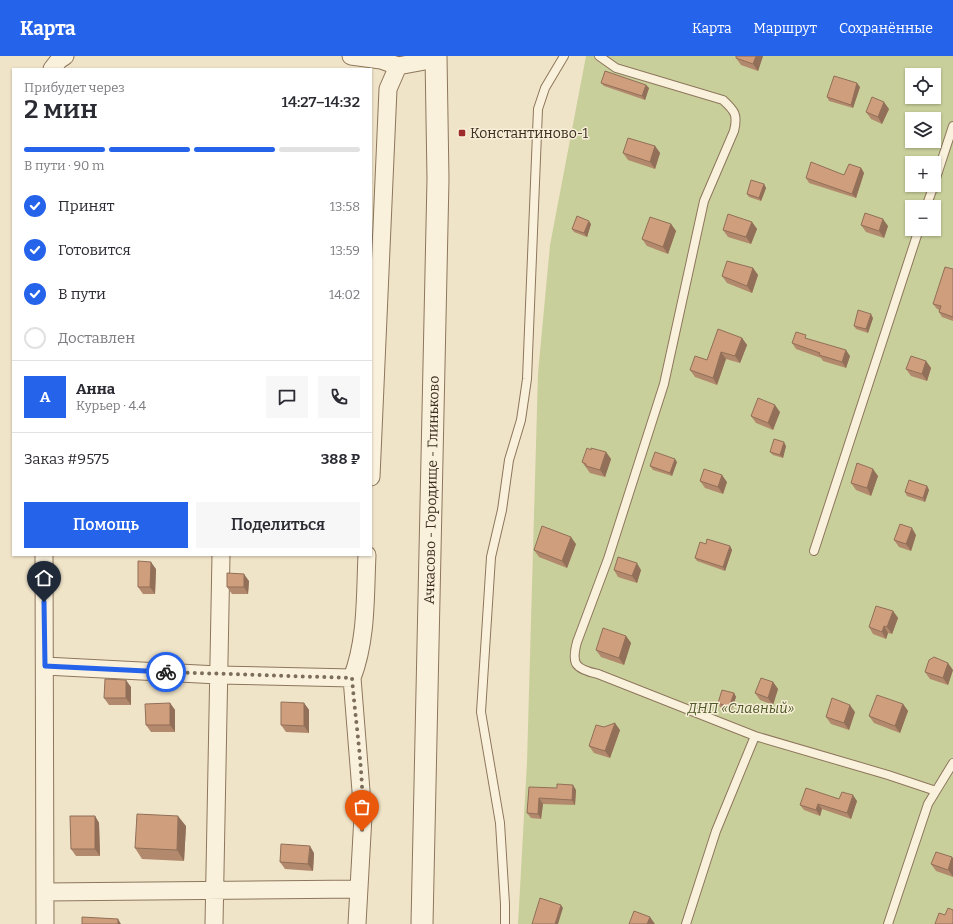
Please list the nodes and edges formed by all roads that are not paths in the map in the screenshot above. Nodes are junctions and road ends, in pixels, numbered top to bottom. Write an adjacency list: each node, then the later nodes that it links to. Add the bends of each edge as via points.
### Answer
1 (65, 56): 7 (street)
2 (351, 56): 6 (street, via 381,60)
3 (564, 56): 30 (lane, via 545,88 538,109 527,379 521,420 509,460 502,510 491,557 481,712 500,823)
4 (599, 56): 20 (lane, via 616,68 723,100 733,109 737,119 704,201 664,384 642,457 574,656 576,665 584,671 598,674)
5 (436, 58): 6 (street); 29 (street, Ачкасово - Городище - Глиньково, via 438,186)
6 (398, 66): 10 (street, via 388,88)
7 (53, 68)
8 (953, 126): 9 (lane)
9 (941, 163)
10 (376, 228): 12 (street)
11 (917, 236): 13 (lane)
12 (372, 420)
13 (814, 551)
14 (44, 556): 17 (street)
15 (221, 556): 18 (street)
16 (367, 556): 19 (street, via 364,624 358,662)
17 (45, 666): 18 (street); 25 (street)
18 (218, 675): 19 (street); 24 (street)
19 (352, 678): 23 (street, via 363,816)
20 (755, 736): 22 (lane); 31 (lane, via 716,831)
21 (953, 763): 22 (lane)
22 (936, 791): 32 (lane, via 928,804)
23 (359, 889): 24 (street); 28 (street)
24 (215, 891): 25 (street); 27 (street)
25 (45, 892): 26 (street)
26 (45, 924)
27 (214, 924)
28 (357, 924)
29 (422, 924)
30 (505, 924)
31 (686, 924)
32 (888, 924)

